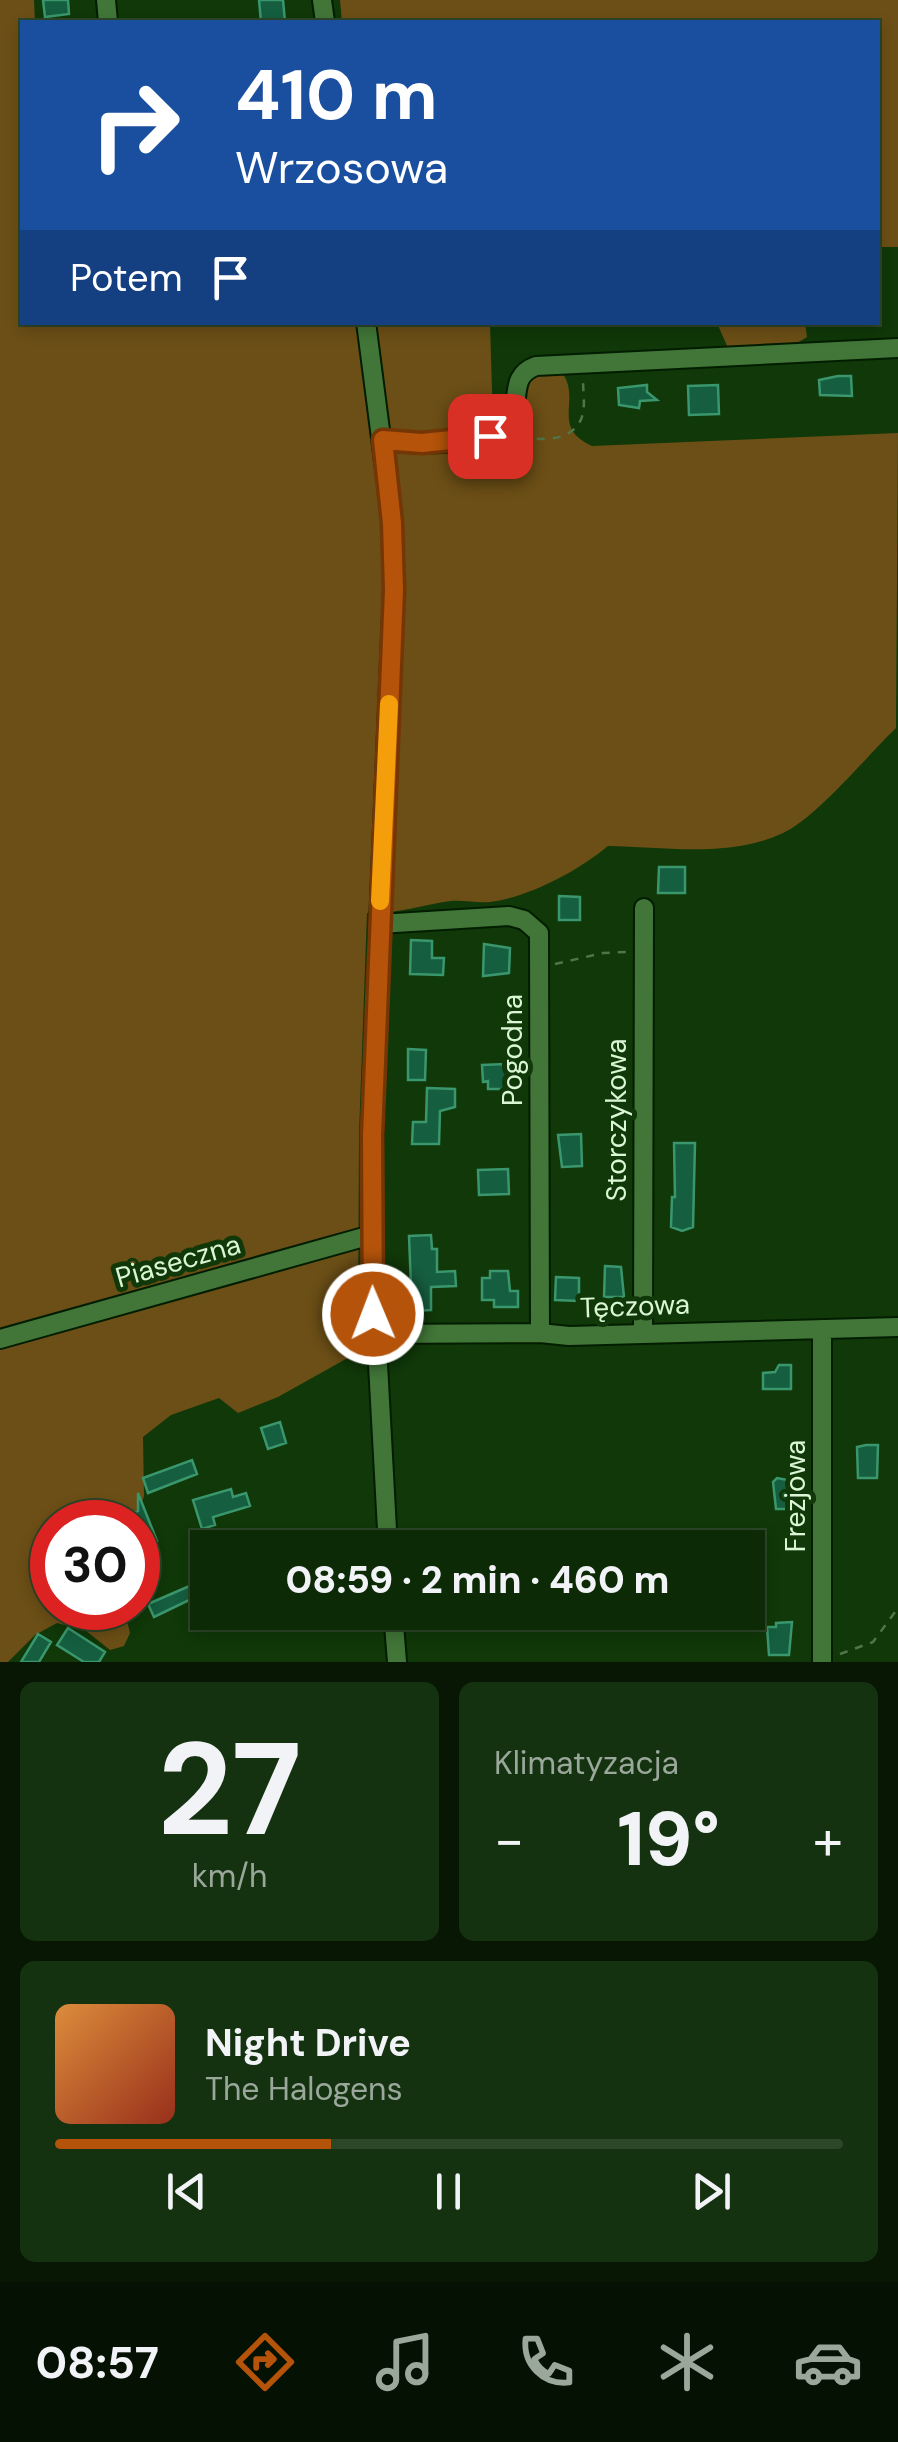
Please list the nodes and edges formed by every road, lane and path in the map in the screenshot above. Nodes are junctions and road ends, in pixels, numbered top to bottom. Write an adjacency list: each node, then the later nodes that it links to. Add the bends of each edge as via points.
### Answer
1 (366, 325): 5 (street)
2 (898, 348): 3 (street)
3 (583, 364): 4 (street, via 526,370); 4 (path, via 583,414 575,428 536,440)
4 (503, 430): 5 (street, via 422,443)
5 (383, 440): 7 (street, via 394,590)
6 (644, 908): 8 (street, Storczykowa)
7 (379, 924): 9 (street, Pogodna, via 509,916 539,933); 10 (street)
8 (644, 942): 9 (path, via 628,952); 14 (street, Storczykowa)
9 (540, 962): 13 (street, Pogodna)
10 (371, 1235): 15 (street); 16 (street, Piaseczna)
11 (898, 1327): 12 (street, Tęczowa)
12 (822, 1329): 14 (street, Tęczowa); 20 (street, Frezjowa)
13 (540, 1333): 14 (street, Tęczowa); 15 (street, Tęczowa)
14 (643, 1333)
15 (375, 1334): 17 (street)
16 (0, 1340)
17 (387, 1530)
18 (898, 1608): 20 (path, via 873,1642)
19 (394, 1630): 21 (street)
20 (822, 1659)
21 (397, 1662)

